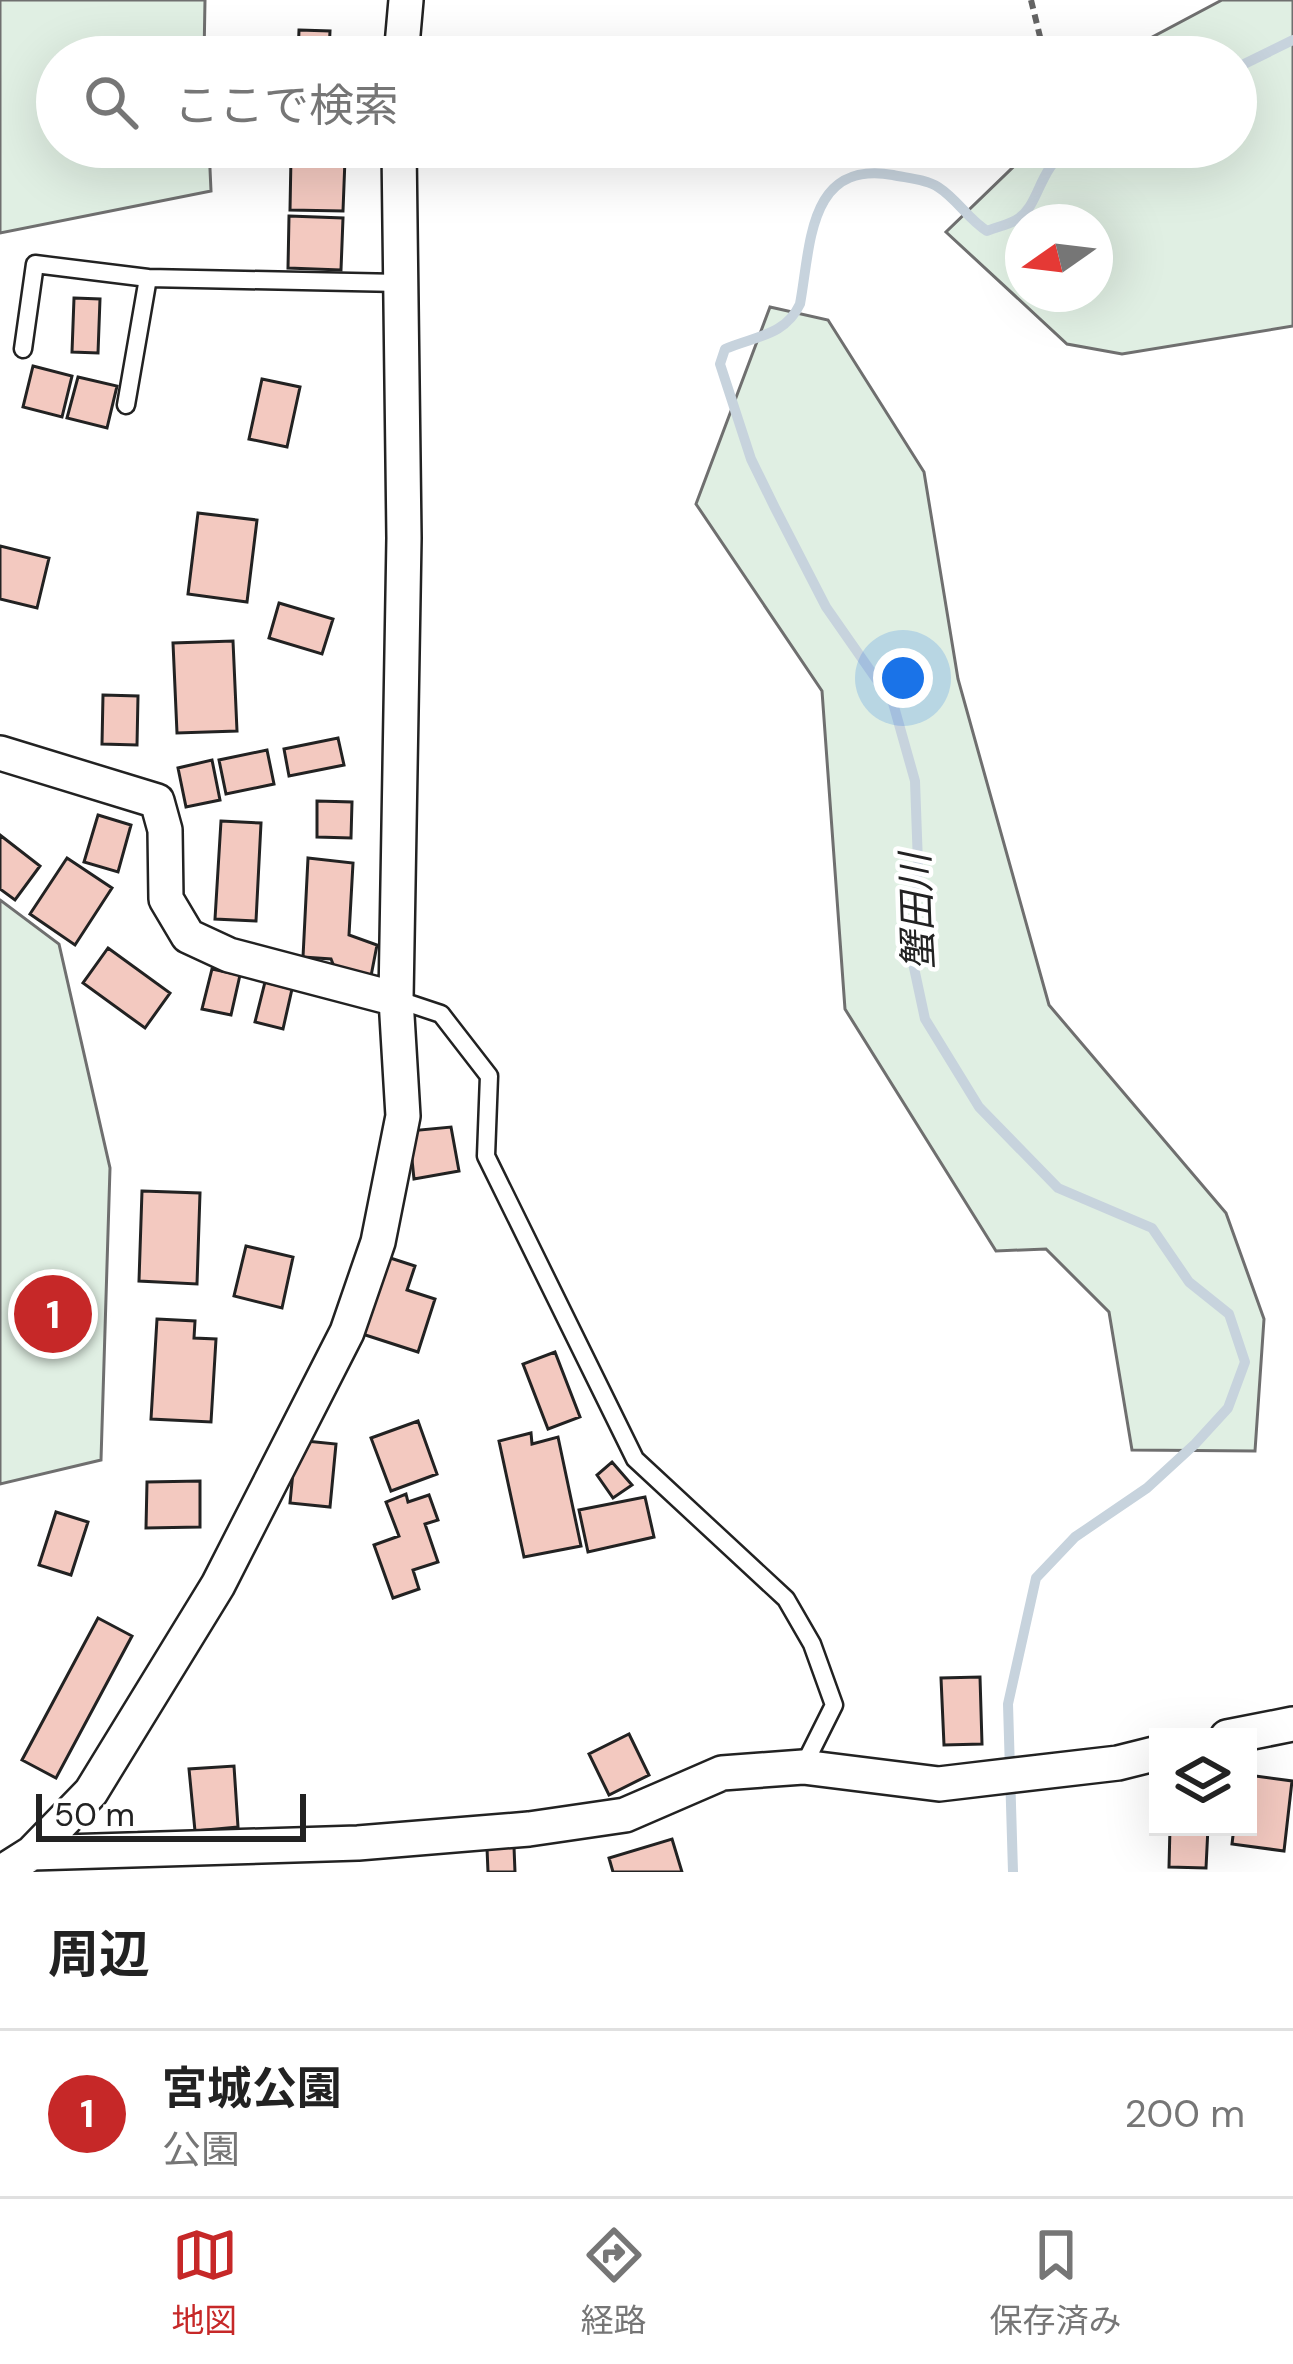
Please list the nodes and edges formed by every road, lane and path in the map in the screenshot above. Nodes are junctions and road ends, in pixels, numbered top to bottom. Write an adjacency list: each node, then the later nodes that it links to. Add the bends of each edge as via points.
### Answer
1 (406, 0): 3 (street)
2 (1031, 0): 4 (path)
3 (403, 36)
4 (1040, 36)
5 (399, 168): 7 (street)
6 (148, 278): 7 (lane); 8 (lane, via 35,264); 9 (lane)
7 (400, 283): 11 (street)
8 (23, 349)
9 (125, 405)
10 (0, 754): 11 (street, via 157,801 166,899 188,936 229,955)
11 (396, 999): 15 (lane, via 441,1015 489,1076 487,1156 635,1459 786,1599 812,1644 834,1705); 16 (street, via 404,1116 378,1241 347,1332 218,1585 91,1792)
12 (1293, 1724): 13 (street)
13 (1257, 1731)
14 (1149, 1755): 15 (street, via 939,1784)
15 (803, 1766): 17 (street, via 722,1773 625,1815)
16 (32, 1852): 17 (street); 18 (street)
17 (360, 1858)
18 (2, 1872)

